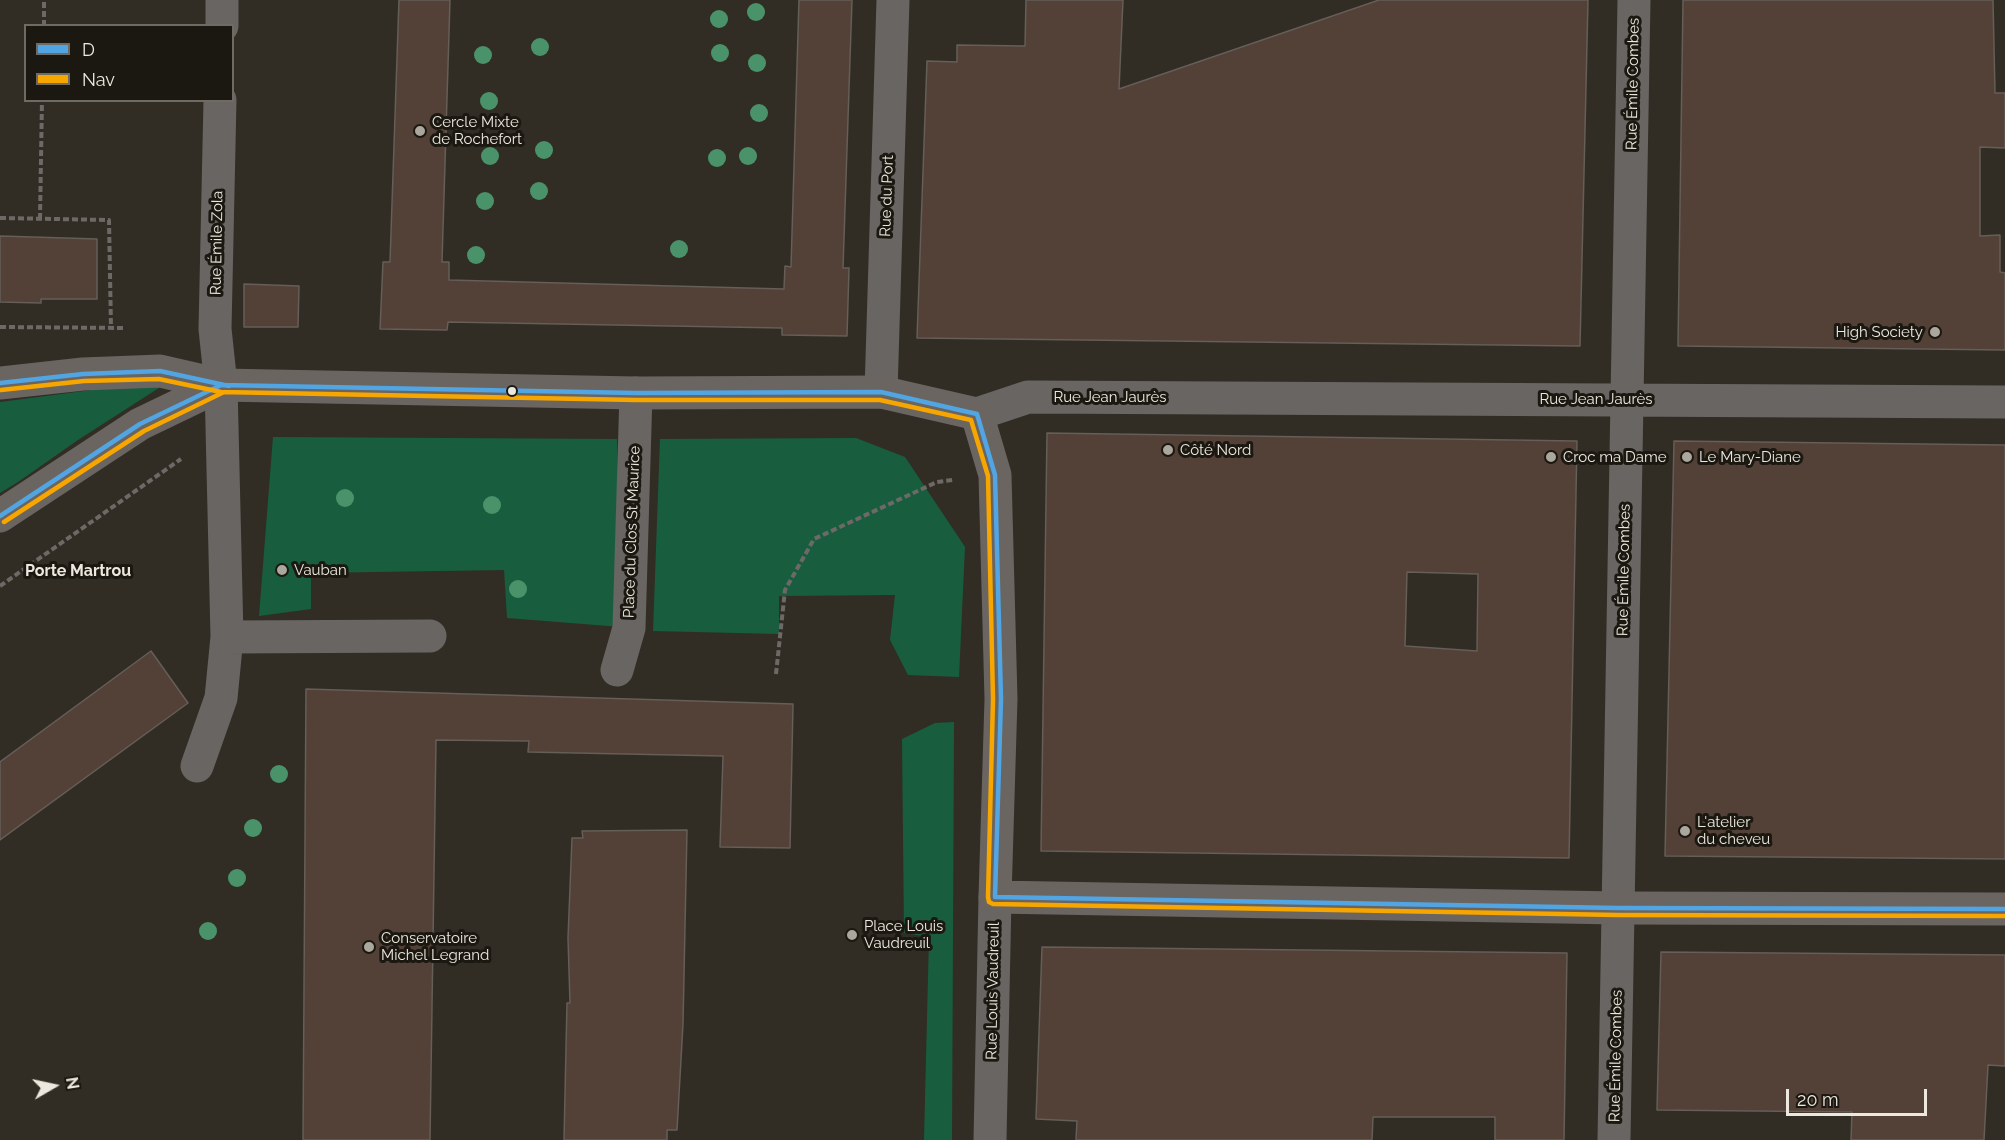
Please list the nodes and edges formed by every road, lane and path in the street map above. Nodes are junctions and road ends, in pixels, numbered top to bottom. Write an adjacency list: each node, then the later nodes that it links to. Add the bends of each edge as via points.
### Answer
1 (44, 0): 5 (path)
2 (222, 0): 6 (street)
3 (893, 0): 16 (street, Rue du Port)
4 (1634, 0): 18 (street, Rue Émile Combes)
5 (44, 24)
6 (222, 24)
7 (42, 102): 10 (path)
8 (220, 102): 15 (street, Rue Émile Zola, via 215,329)
9 (0, 218): 10 (path)
10 (40, 219): 12 (path, via 109,220)
11 (0, 327): 12 (path)
12 (111, 328): 13 (path)
13 (134, 328)
14 (0, 383): 15 (main road, via 160,371)
15 (221, 385): 17 (main road); 21 (street, Rue Émile Zola); 23 (main road, via 140,424)
16 (881, 392): 17 (main road); 20 (main road)
17 (636, 393): 27 (street, Place du Clos St Maurice, via 629,628)
18 (1628, 400): 19 (street, Rue Jean Jaurès); 20 (street, Rue Jean Jaurès, via 1028,397); 31 (street, Rue Émile Combes)
19 (2005, 402)
20 (977, 414): 22 (main road, Rue Louis Vaudreuil)
21 (223, 429): 24 (path); 26 (street, Rue Émile Zola)
22 (995, 475): 28 (path, via 937,482 814,539 785,590); 30 (main road, Rue Louis Vaudreuil, via 1001,699)
23 (0, 516)
24 (0, 586)
25 (430, 636): 26 (street)
26 (227, 638): 29 (street, Rue Émile Zola, via 221,698)
27 (617, 670)
28 (776, 674)
29 (197, 766)
30 (995, 897): 31 (main road); 33 (street, Rue Louis Vaudreuil)
31 (1618, 908): 32 (main road); 34 (street, Rue Émile Combes)
32 (2005, 909)
33 (990, 1140)
34 (1614, 1140)

